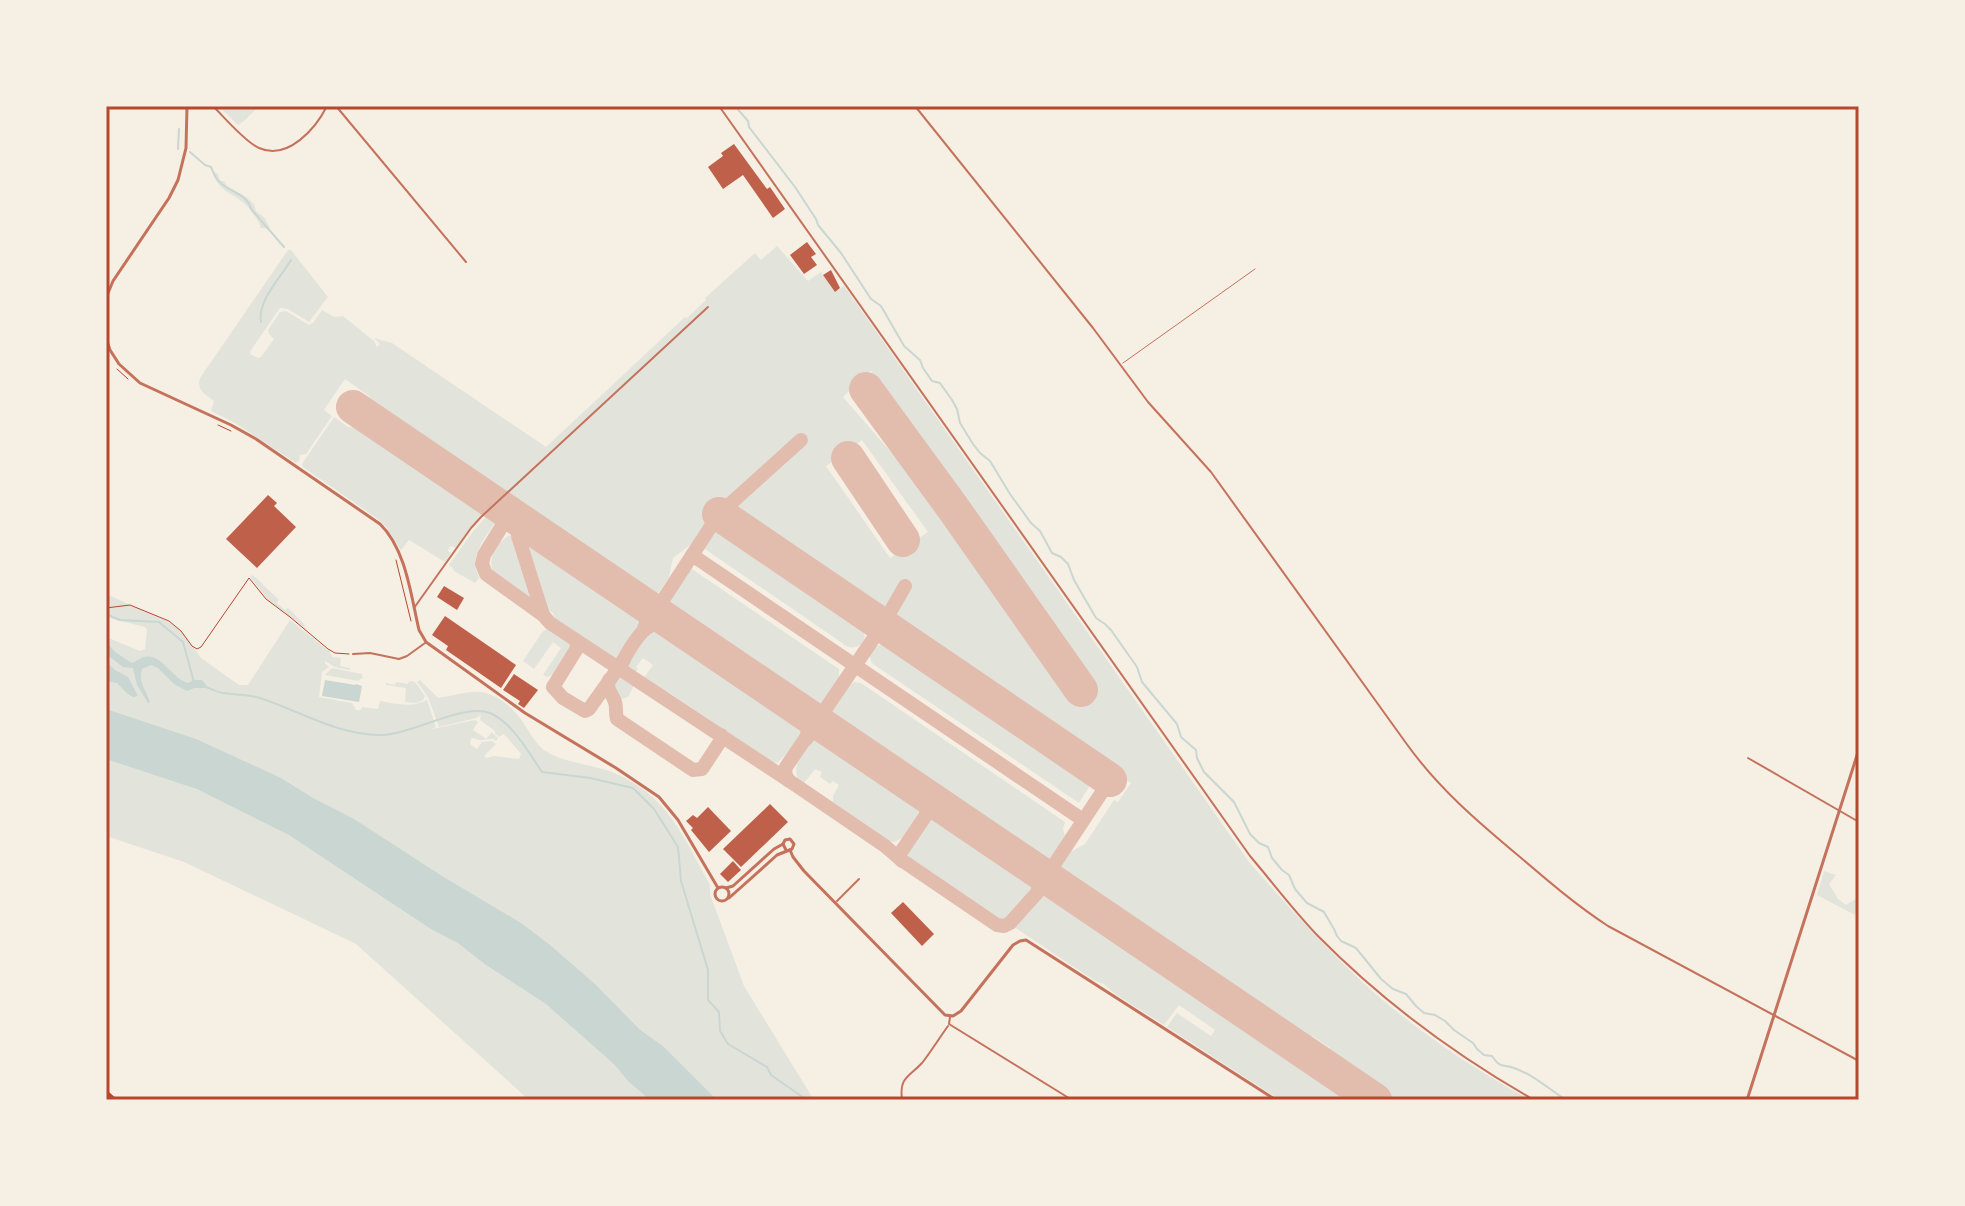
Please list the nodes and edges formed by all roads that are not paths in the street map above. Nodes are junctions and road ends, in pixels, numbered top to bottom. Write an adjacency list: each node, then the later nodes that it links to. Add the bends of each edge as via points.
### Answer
1 (187, 106): 9 (street, via 186,148 178,180)
2 (213, 106): 3 (street, via 250,142 271,151 303,137)
3 (327, 106)
4 (336, 106): 7 (street)
5 (719, 106): 38 (street, via 1250,856 1319,936 1400,1011)
6 (915, 106): 12 (street)
7 (466, 262)
8 (1255, 269): 12 (lane)
9 (106, 298)
10 (708, 307): 13 (street, via 481,517)
11 (106, 338): 15 (street, via 119,364 140,383 256,439 380,524 398,551)
12 (1121, 365): 29 (street, via 1211,472 1438,784 1579,907)
13 (422, 597): 14 (street); 15 (street)
14 (430, 601)
15 (414, 609): 16 (street)
16 (426, 642): 17 (street, via 399,659); 25 (street, via 525,713 659,797)
17 (353, 654)
18 (1859, 749): 20 (street)
19 (1748, 758): 20 (street)
20 (1839, 810): 21 (street); 29 (street)
21 (1859, 822)
22 (783, 844): 23 (street); 23 (street, via 792,840 794,846); 26 (street)
23 (788, 850): 27 (street); 28 (street)
24 (859, 879): 28 (street)
25 (718, 888): 26 (street); 27 (street, via 718,901)
26 (726, 888): 27 (street)
27 (729, 898)
28 (836, 902): 30 (street, via 939,1011)
29 (1774, 1015): 32 (street); 39 (street)
30 (951, 1016): 31 (street); 37 (street, via 1013,945 1026,940)
31 (949, 1024): 35 (street, via 904,1079); 36 (street)
32 (1859, 1061)
33 (106, 1092): 34 (highway)
34 (115, 1100)
35 (902, 1100)
36 (1072, 1100)
37 (1276, 1100)
38 (1534, 1100)
39 (1747, 1100)

